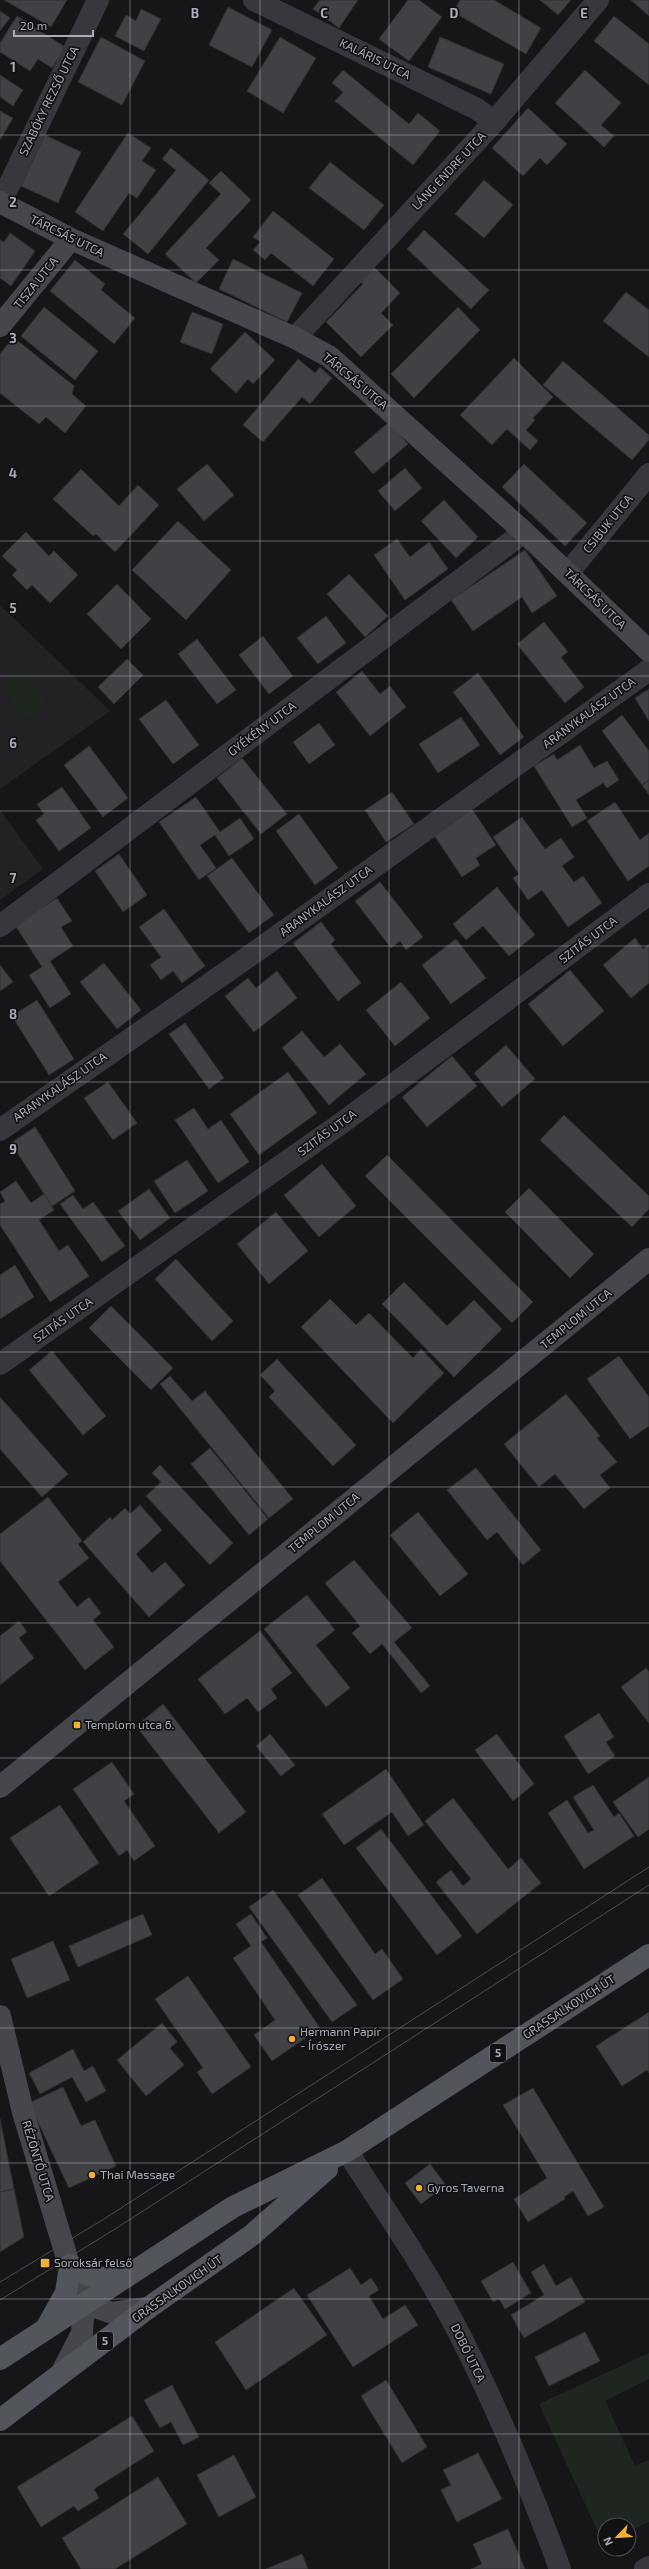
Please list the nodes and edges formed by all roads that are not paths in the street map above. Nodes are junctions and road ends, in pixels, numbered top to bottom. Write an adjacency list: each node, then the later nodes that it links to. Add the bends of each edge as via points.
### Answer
1 (98, 0): 5 (street, SZABÓKY REZSŐ UTCA)
2 (254, 0): 4 (street, KALÁRIS UTCA, via 477,109)
3 (598, 0): 4 (street, LÁNG ENDRE UTCA)
4 (494, 122): 8 (street, LÁNG ENDRE UTCA)
5 (0, 202): 6 (main road, TÁRCSÁS UTCA)
6 (71, 239): 7 (main road, TISZA UTCA); 8 (main road, TÁRCSÁS UTCA)
7 (0, 326)
8 (295, 338): 10 (main road, TÁRCSÁS UTCA, via 330,357)
9 (649, 474): 11 (street, CSIBUK UTCA)
10 (524, 532): 11 (main road, TÁRCSÁS UTCA); 15 (street, GYÉKÉNY UTCA)
11 (568, 573): 12 (main road, TÁRCSÁS UTCA)
12 (649, 651)
13 (649, 670): 16 (street, ARANYKALÁSZ UTCA, via 265,945)
14 (649, 894): 18 (street, SZITÁS UTCA, via 343,1122)
15 (0, 926)
16 (0, 1130)
17 (649, 1259): 19 (main road, TEMPLOM UTCA)
18 (0, 1364)
19 (0, 1786)
20 (649, 1954): 22 (main road, GRASSALKOVICH ÚT / 5)
21 (0, 2016): 23 (main road, RÉZÖNTŐ UTCA, via 23,2112)
22 (347, 2151): 24 (main road, GRASSALKOVICH ÚT / 5, via 233,2207); 26 (main road, GRASSALKOVICH ÚT / 5, via 252,2235); 32 (street, DOBÓ UTCA, via 421,2266 451,2318 512,2446)
23 (70, 2265): 24 (main road, via 89,2277 105,2279); 25 (main road, RÉZÖNTŐ UTCA); 27 (main road, via 66,2293)
24 (133, 2272): 25 (main road, GRASSALKOVICH ÚT / 5)
25 (84, 2303): 26 (main road, via 112,2312); 27 (main road, GRASSALKOVICH ÚT / 5); 29 (main road, via 82,2333)
26 (148, 2308): 29 (main road, GRASSALKOVICH ÚT / 5)
27 (47, 2328): 28 (main road, GRASSALKOVICH ÚT / 5)
28 (0, 2359)
29 (61, 2374): 30 (main road, GRASSALKOVICH ÚT / 5)
30 (0, 2420)
31 (649, 2567): 33 (street)
32 (560, 2569)
33 (645, 2569)

